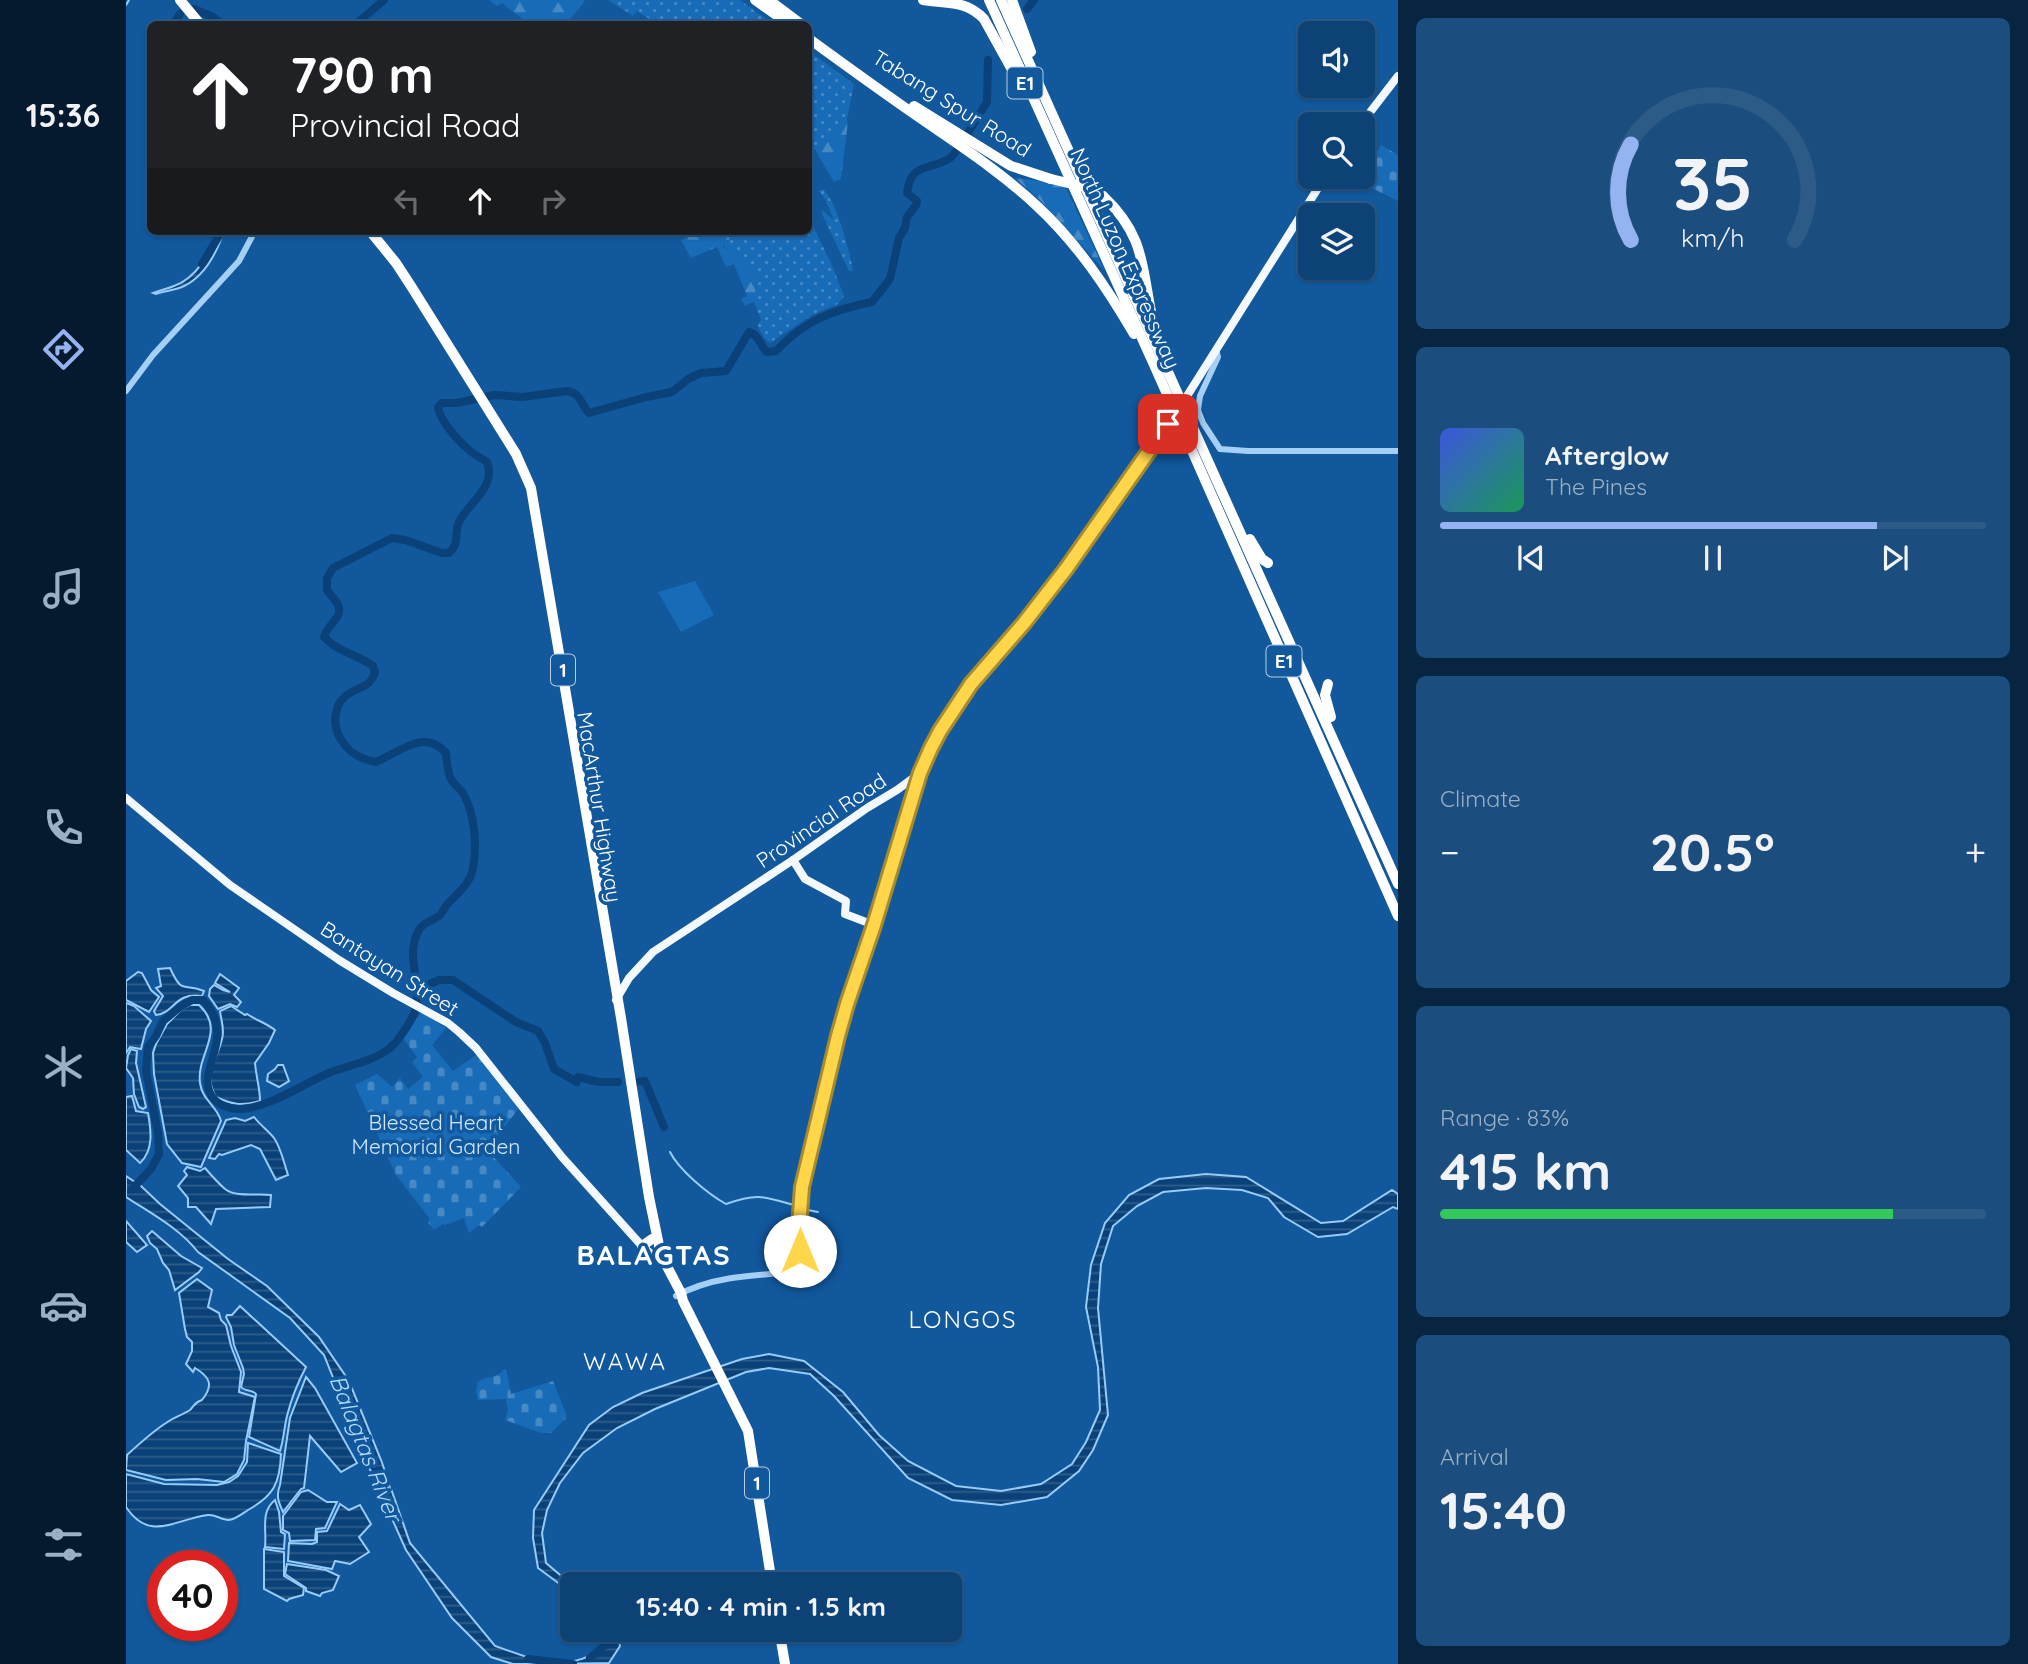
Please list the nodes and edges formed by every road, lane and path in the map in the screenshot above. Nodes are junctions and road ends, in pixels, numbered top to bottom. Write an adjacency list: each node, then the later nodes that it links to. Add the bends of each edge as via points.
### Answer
1 (174, 0): 9 (highway)
2 (180, 0): 10 (highway)
3 (755, 0): 11 (highway)
4 (769, 0): 12 (highway)
5 (923, 0): 20 (highway, via 960,1 981,14)
6 (989, 0): 20 (highway, North Luzon Expressway / E1)
7 (1001, 0): 19 (highway, North Luzon Expressway / E1)
8 (1012, 0): 19 (highway)
9 (192, 21)
10 (198, 21)
11 (785, 21)
12 (797, 21)
13 (812, 33): 15 (highway, Tabang Spur Road / E1)
14 (812, 41): 15 (highway, Tabang Spur Road / E1)
15 (855, 69): 17 (highway, Tabang Spur Road / E1)
16 (1398, 76): 18 (main road)
17 (871, 81): 26 (highway, Tabang Spur Road / E1, via 984,162 1064,235 1094,270); 27 (highway, Tabang Spur Road / E1, bridge, via 1011,166 1089,188 1117,209 1139,247 1157,339)
18 (1370, 112)
19 (1073, 158): 27 (highway, North Luzon Expressway / E1)
20 (1063, 165): 26 (highway, North Luzon Expressway / E1)
21 (1317, 189): 24 (main road, Provincial Road)
22 (254, 235): 25 (street, via 239,261)
23 (371, 235): 39 (highway, MacArthur Highway / 1, via 411,286 528,478)
24 (1216, 349): 29 (street, via 1218,358 1198,410 1220,449); 32 (main road, Provincial Road, bridge, via 1066,569 971,684 940,731)
25 (126, 391)
26 (1171, 406): 37 (highway, North Luzon Expressway / E1)
27 (1185, 408): 28 (highway, North Luzon Expressway / E1)
28 (1200, 440): 30 (highway, via 1251,541); 34 (highway, North Luzon Expressway / E1)
29 (1398, 451)
30 (1268, 563)
31 (1328, 684): 34 (highway, via 1329,712)
32 (920, 773): 35 (main road, Provincial Road); 38 (main road)
33 (126, 798): 42 (main road, Bantayan Street, via 230,885 339,960 448,1023 476,1048 562,1157)
34 (1370, 819): 36 (highway, North Luzon Expressway / E1)
35 (793, 860): 38 (main road, via 805,879 846,901 845,914); 39 (main road, Provincial Road, via 653,952)
36 (1398, 884)
37 (1398, 916)
38 (874, 925): 44 (street, via 847,1004 807,1163 799,1227 801,1272 729,1278 700,1285)
39 (616, 1000): 40 (highway, MacArthur Highway / 1)
40 (629, 1084): 41 (highway, MacArthur Highway / 1); 43 (highway, MacArthur Highway / 1)
41 (652, 1239): 42 (highway); 43 (highway, MacArthur Highway / 1)
42 (642, 1246): 43 (main road, Bantayan Street)
43 (659, 1256): 44 (highway, MacArthur Highway / 1)
44 (680, 1297): 45 (highway, MacArthur Highway / 1, via 743,1417)
45 (770, 1572)
46 (781, 1642): 47 (highway)
47 (785, 1664)

